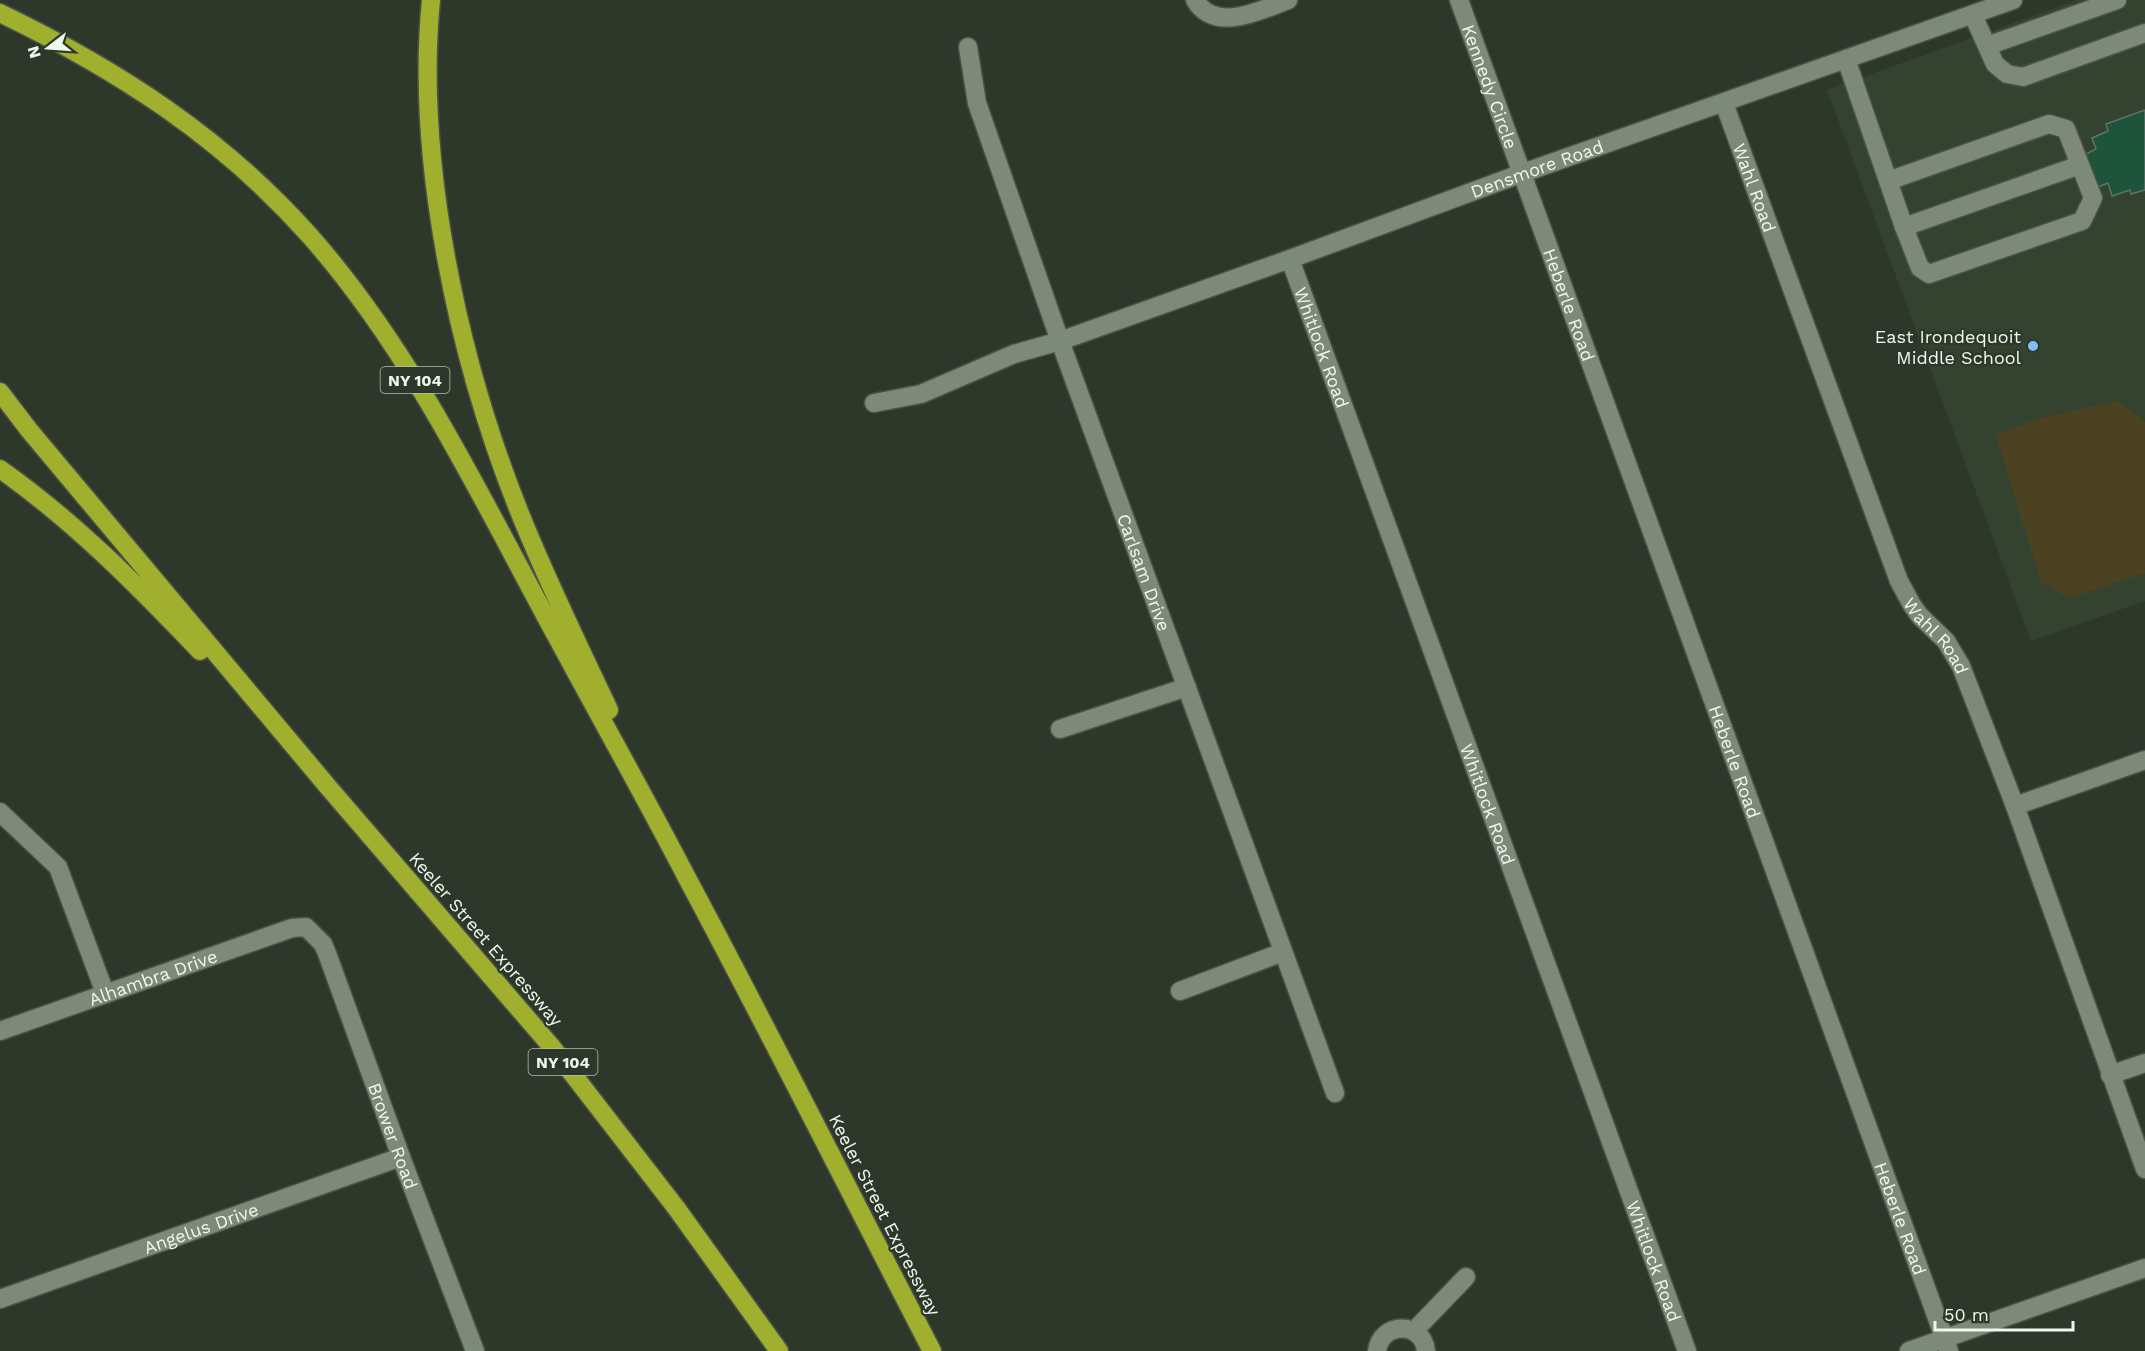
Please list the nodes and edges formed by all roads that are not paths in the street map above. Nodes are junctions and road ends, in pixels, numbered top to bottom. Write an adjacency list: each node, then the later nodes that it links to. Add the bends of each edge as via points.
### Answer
1 (431, 0): 29 (highway, via 428,85 436,185 457,306 482,403 506,477 544,571)
2 (1195, 0): 3 (street, via 1206,12 1232,18)
3 (1288, 0)
4 (1459, 0): 15 (street, Kennedy Circle)
5 (2013, 0): 8 (street, Densmore Road)
6 (2117, 0): 10 (street)
7 (0, 13): 29 (highway, NY 104, via 100,64 184,121 286,211 352,287 398,351 443,428)
8 (1973, 15): 10 (street); 12 (street, Densmore Road)
9 (2145, 33): 10 (street, via 2023,77 2007,74 1995,64)
10 (1987, 46)
11 (968, 47): 19 (street, Carlsam Drive, via 977,104)
12 (1846, 59): 13 (street, Densmore Road); 16 (street)
13 (1724, 103): 15 (street, Densmore Road); 27 (street, Wahl Road, via 1899,581 1912,606 1954,654)
14 (2080, 165): 16 (street, via 2066,129 2049,124); 17 (street); 17 (street, via 2092,198 2082,221 2071,225 1929,274 1920,268)
15 (1520, 174): 18 (street, Densmore Road); 44 (street, Heberle Road)
16 (1888, 181): 17 (street)
17 (1904, 227)
18 (1290, 259): 19 (street, Densmore Road); 50 (street, Whitlock Road)
19 (1060, 340): 21 (street, Densmore Road, via 1014,354 921,394); 23 (street, Carlsam Drive)
20 (0, 392): 26 (highway)
21 (874, 403)
22 (0, 469): 26 (highway, NY 104, via 52,508 105,556)
23 (1187, 687): 24 (street); 31 (street, Carlsam Drive)
24 (1060, 729)
25 (2145, 760): 27 (street)
26 (329, 788): 46 (highway, Keeler Street Expressway / NY 104, via 558,1055 698,1236)
27 (2015, 806): 36 (street, Wahl Road)
28 (0, 812): 33 (street, via 58,867)
29 (686, 875): 47 (highway, Keeler Street Expressway / NY 104)
30 (306, 927): 33 (street, Alhambra Drive, via 292,928); 38 (street, Brower Road, via 326,950)
31 (1283, 952): 32 (street); 37 (street, Carlsam Drive)
32 (1180, 990)
33 (105, 993): 34 (street, Alhambra Drive)
34 (0, 1031)
35 (2145, 1063): 36 (street)
36 (2110, 1075): 39 (street, Wahl Road)
37 (1335, 1093)
38 (401, 1157): 42 (street, Angelus Drive); 45 (street, Brower Road)
39 (2145, 1170)
40 (2145, 1268): 44 (street)
41 (1466, 1277): 43 (street)
42 (0, 1299)
43 (1414, 1331): 48 (street, via 1391,1330 1380,1340); 49 (street, via 1422,1337)
44 (1947, 1345): 51 (street)
45 (475, 1351)
46 (779, 1351)
47 (932, 1351)
48 (1377, 1351)
49 (1426, 1351)
50 (1687, 1351)
51 (1909, 1351)

